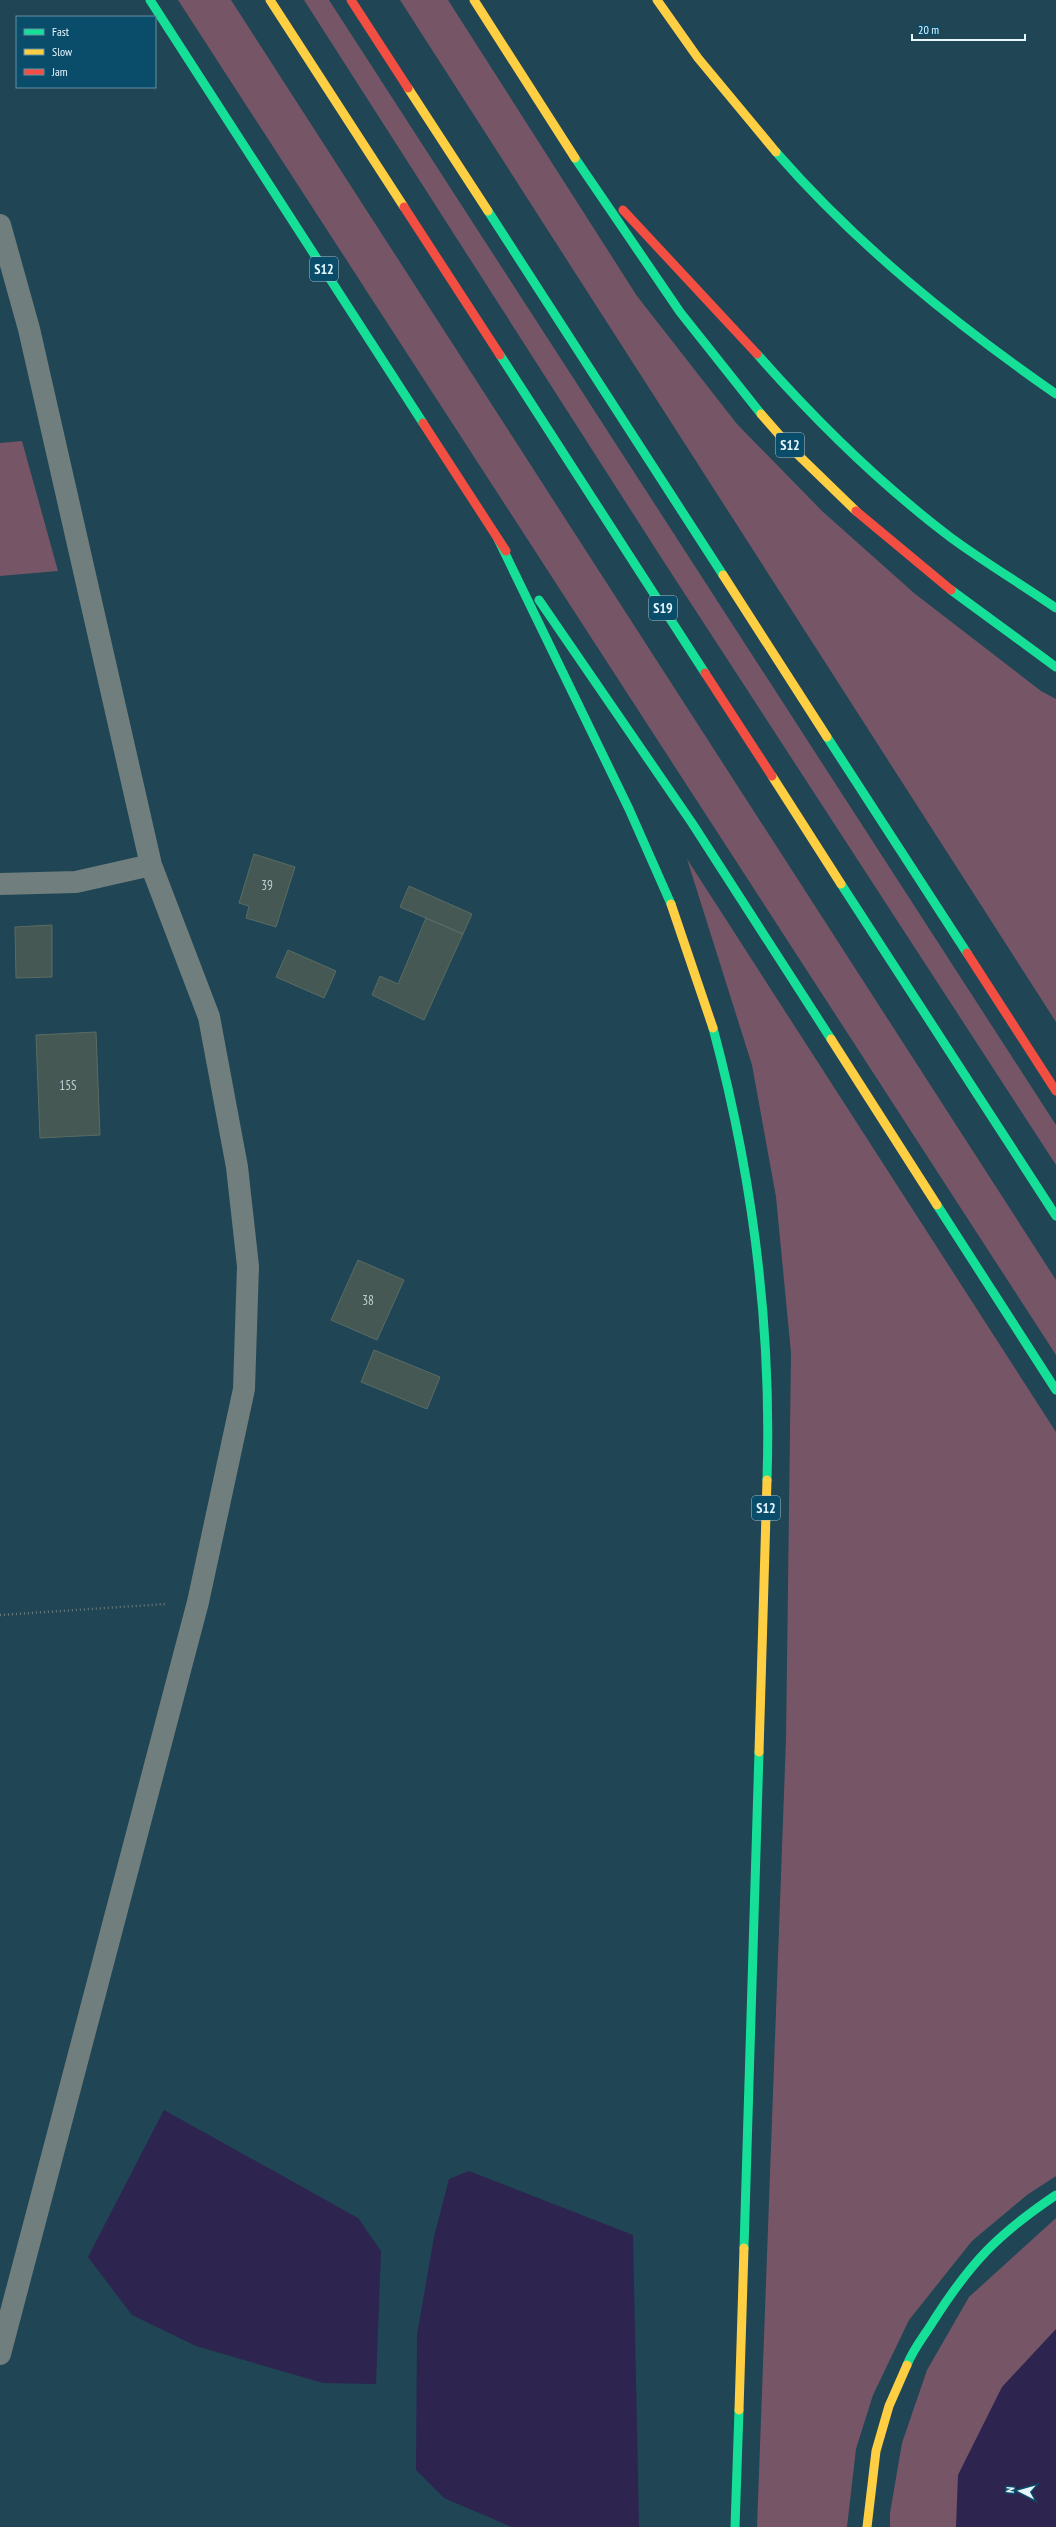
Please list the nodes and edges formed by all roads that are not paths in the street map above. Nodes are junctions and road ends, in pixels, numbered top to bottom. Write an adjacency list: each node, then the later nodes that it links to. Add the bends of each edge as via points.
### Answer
1 (150, 0): 9 (main road, S12)
2 (270, 0): 15 (main road, S19)
3 (350, 0): 14 (main road)
4 (474, 0): 6 (main road, S12)
5 (657, 0): 8 (main road, via 750,122 864,245 938,310)
6 (582, 167): 10 (main road, via 728,321 801,404 878,478 951,537); 11 (main road, S12, via 692,329 758,411 794,450 856,511 920,568 992,623)
7 (0, 225): 12 (street, via 29,329)
8 (1056, 394)
9 (498, 539): 16 (main road, via 692,823); 19 (main road, S12, via 635,822 676,917 698,978 726,1078 744,1162 757,1252 767,1372 766,1483)
10 (1056, 608)
11 (1056, 667)
12 (151, 865): 13 (street, via 76,882); 18 (street, via 209,1017 237,1167 248,1266 244,1389 198,1602)
13 (0, 884)
14 (1056, 1091)
15 (1056, 1216)
16 (1056, 1390)
17 (1056, 2195): 20 (main road, via 1020,2219 987,2248 958,2281 909,2359 888,2406 876,2451)
18 (0, 2354)
19 (735, 2527)
20 (867, 2527)

